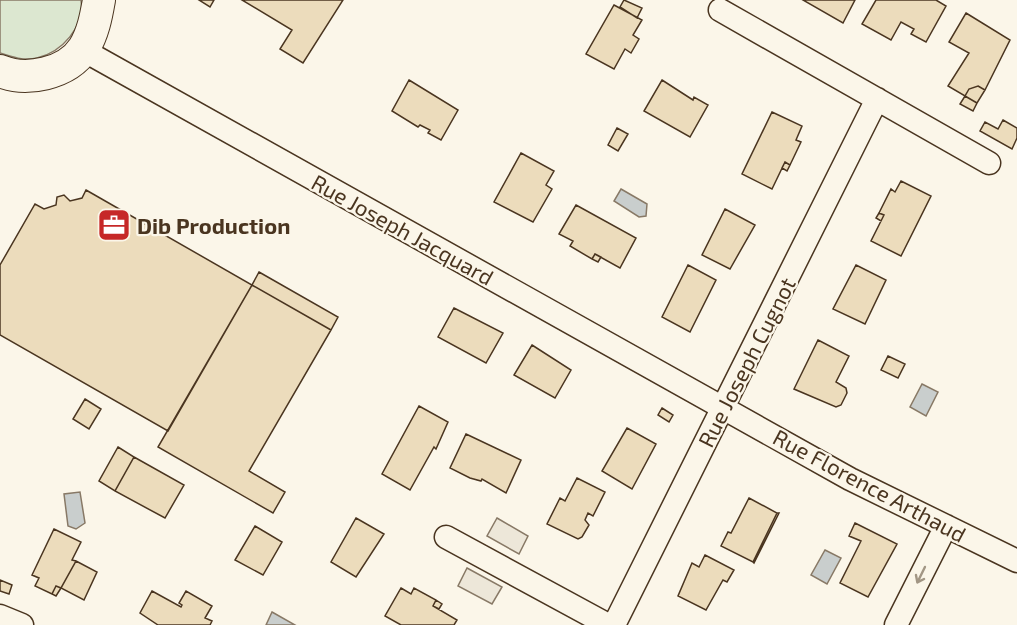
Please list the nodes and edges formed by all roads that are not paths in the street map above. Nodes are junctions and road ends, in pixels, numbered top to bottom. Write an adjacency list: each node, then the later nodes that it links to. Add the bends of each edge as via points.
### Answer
1 (99, 0): 3 (street, via 94,26)
2 (720, 10): 5 (street)
3 (83, 50): 4 (street, via 46,74 13,76); 7 (street, Rue Joseph Jacquard)
4 (0, 71)
5 (877, 99): 6 (street); 7 (street, Rue Joseph Cugnot)
6 (989, 164)
7 (724, 408): 8 (street, Rue Florence Arthaud, via 850,479); 14 (street, Rue Joseph Cugnot)
8 (946, 526): 10 (street, Rue Florence Arthaud); 15 (street, one-way to 15)
9 (446, 537): 13 (street)
10 (1017, 561)
11 (0, 616): 12 (street)
12 (22, 625)
13 (608, 625)
14 (614, 625)
15 (896, 625)

